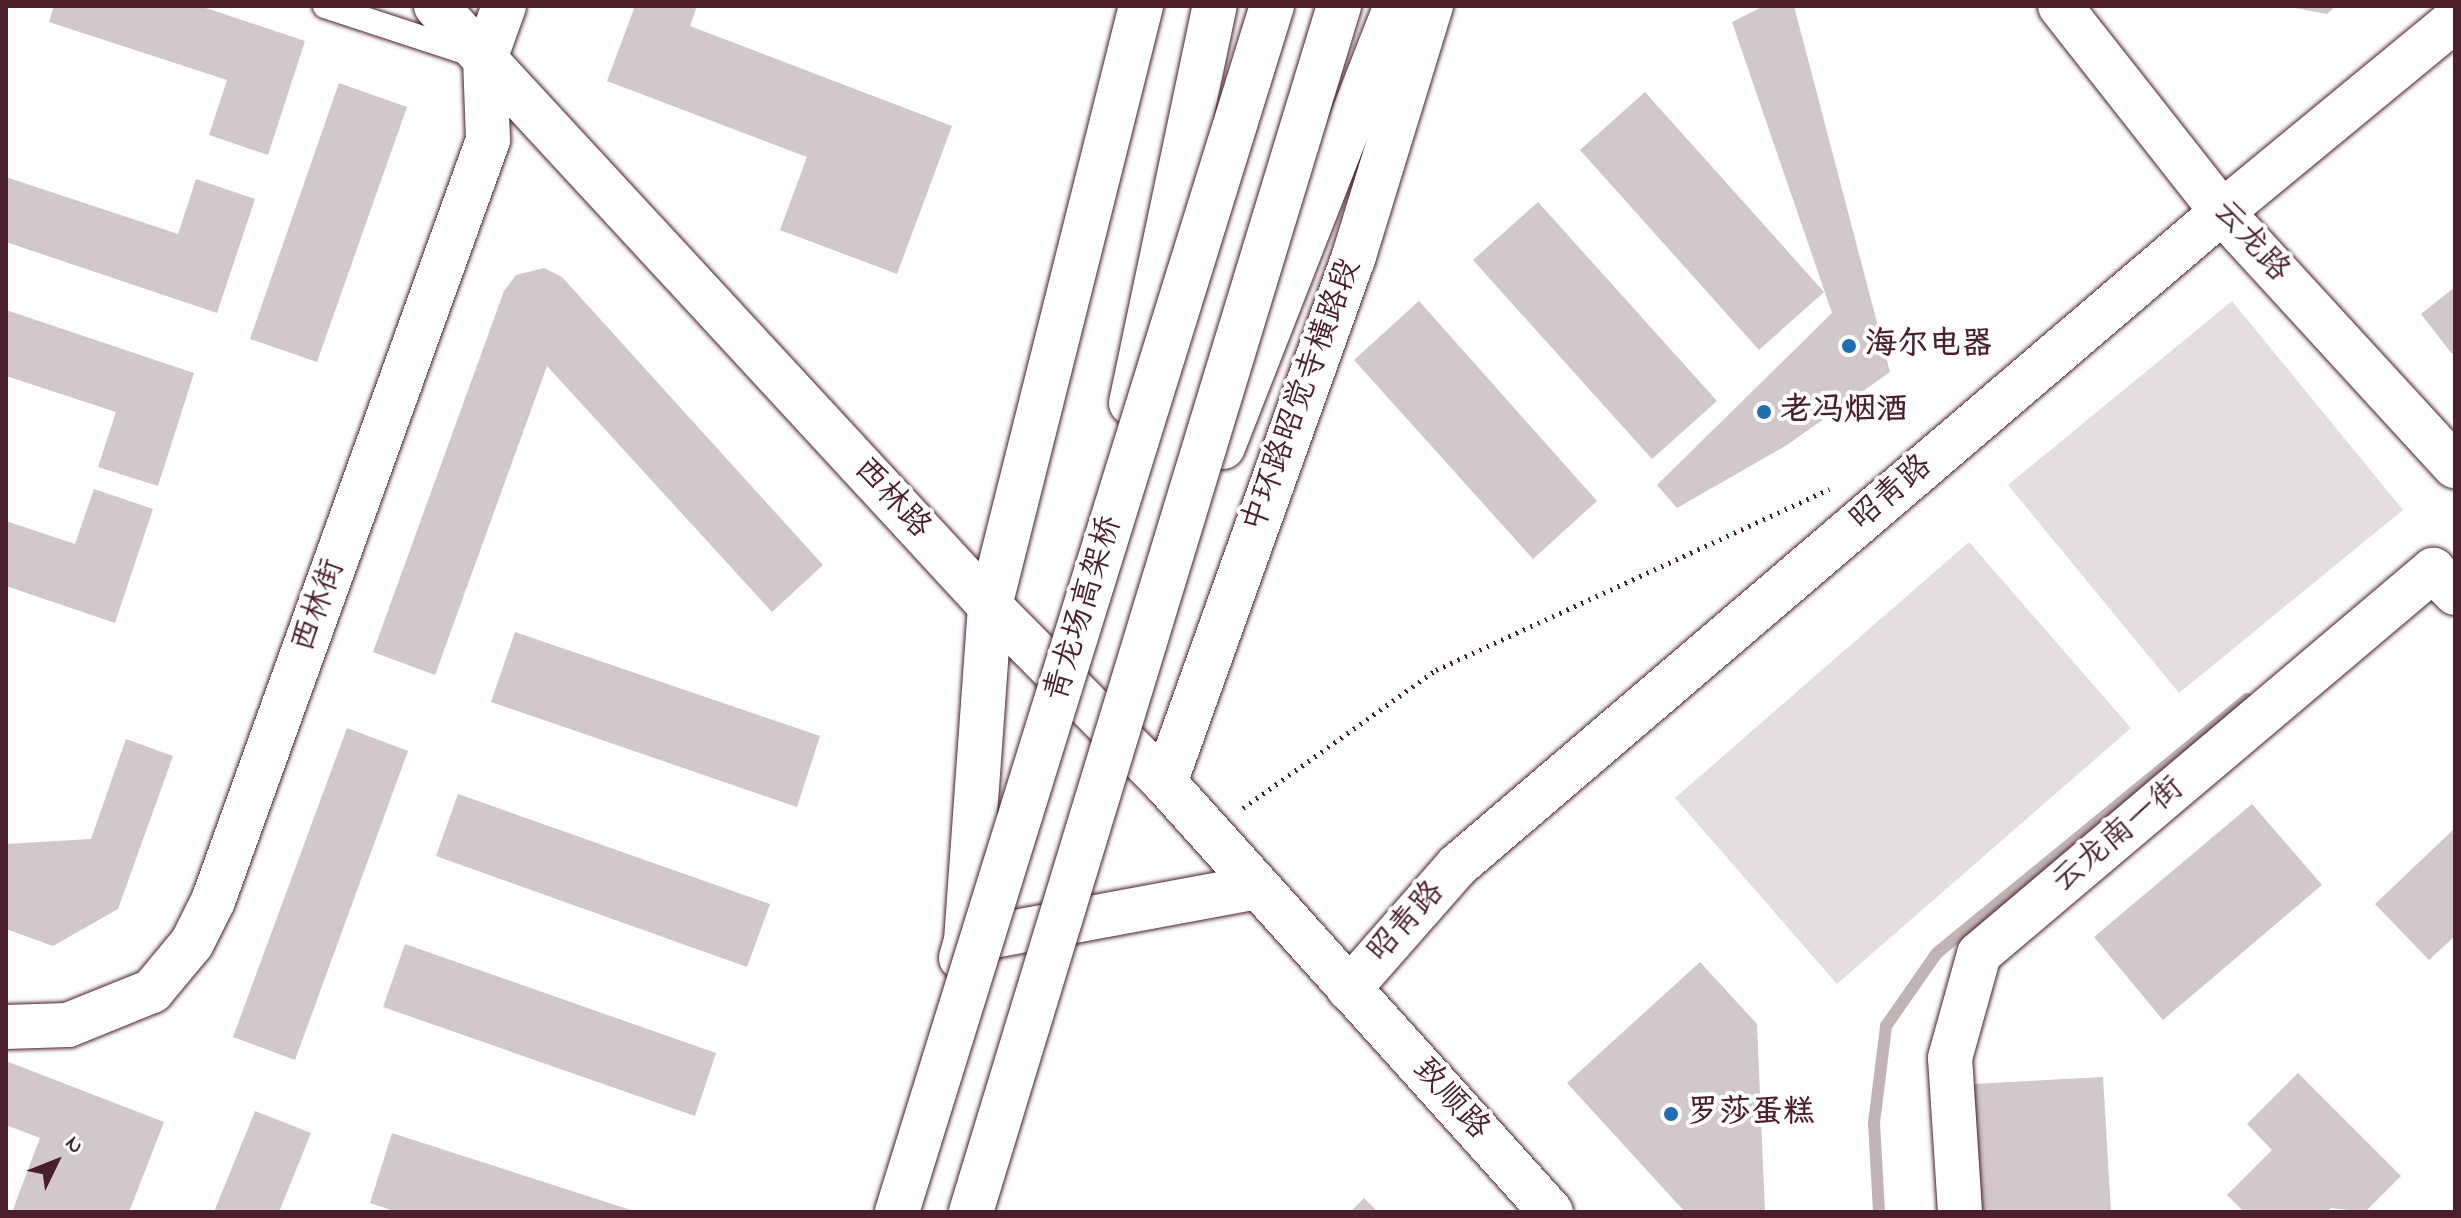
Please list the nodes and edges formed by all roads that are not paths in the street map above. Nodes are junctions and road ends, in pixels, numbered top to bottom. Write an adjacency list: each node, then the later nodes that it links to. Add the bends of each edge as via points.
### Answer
1 (325, 6): 12 (lane)
2 (436, 6): 12 (main road, 西林路)
3 (504, 6): 12 (main road)
4 (1141, 6): 17 (main road)
5 (1215, 6): 15 (main road, bridge)
6 (1272, 6): 15 (main road, 青龙场高架桥, bridge)
7 (1339, 6): 18 (main road, bridge)
8 (1396, 6): 18 (main road, bridge)
9 (1431, 6): 19 (main road, 中环路昭觉寺横路段, via 1354,256)
10 (2060, 6): 13 (main road, 云龙路)
11 (2455, 20): 13 (main road, 昭青路)
12 (485, 59): 17 (main road, 西林路); 23 (main road, 西林街, via 488,140 213,901 192,943 152,991 68,1025)
13 (2222, 212): 14 (main road, 云龙路); 22 (main road, 昭青路, via 1457,866)
14 (2455, 466)
15 (1094, 580): 25 (main road, 青龙场高架桥, bridge)
16 (2455, 593): 28 (main road, 云龙南一街, via 2433,570 1979,954 1950,1058)
17 (990, 606): 19 (main road, 西林路); 21 (main road)
18 (1157, 613): 26 (main road, bridge)
19 (1165, 783): 20 (main road, 西林路)
20 (1257, 887): 21 (main road); 22 (main road, 西林路)
21 (966, 941): 24 (main road)
22 (1349, 989): 27 (main road, 致顺路)
23 (6, 1027)
24 (883, 1212)
25 (897, 1212)
26 (971, 1212)
27 (1551, 1212)
28 (1960, 1212)

